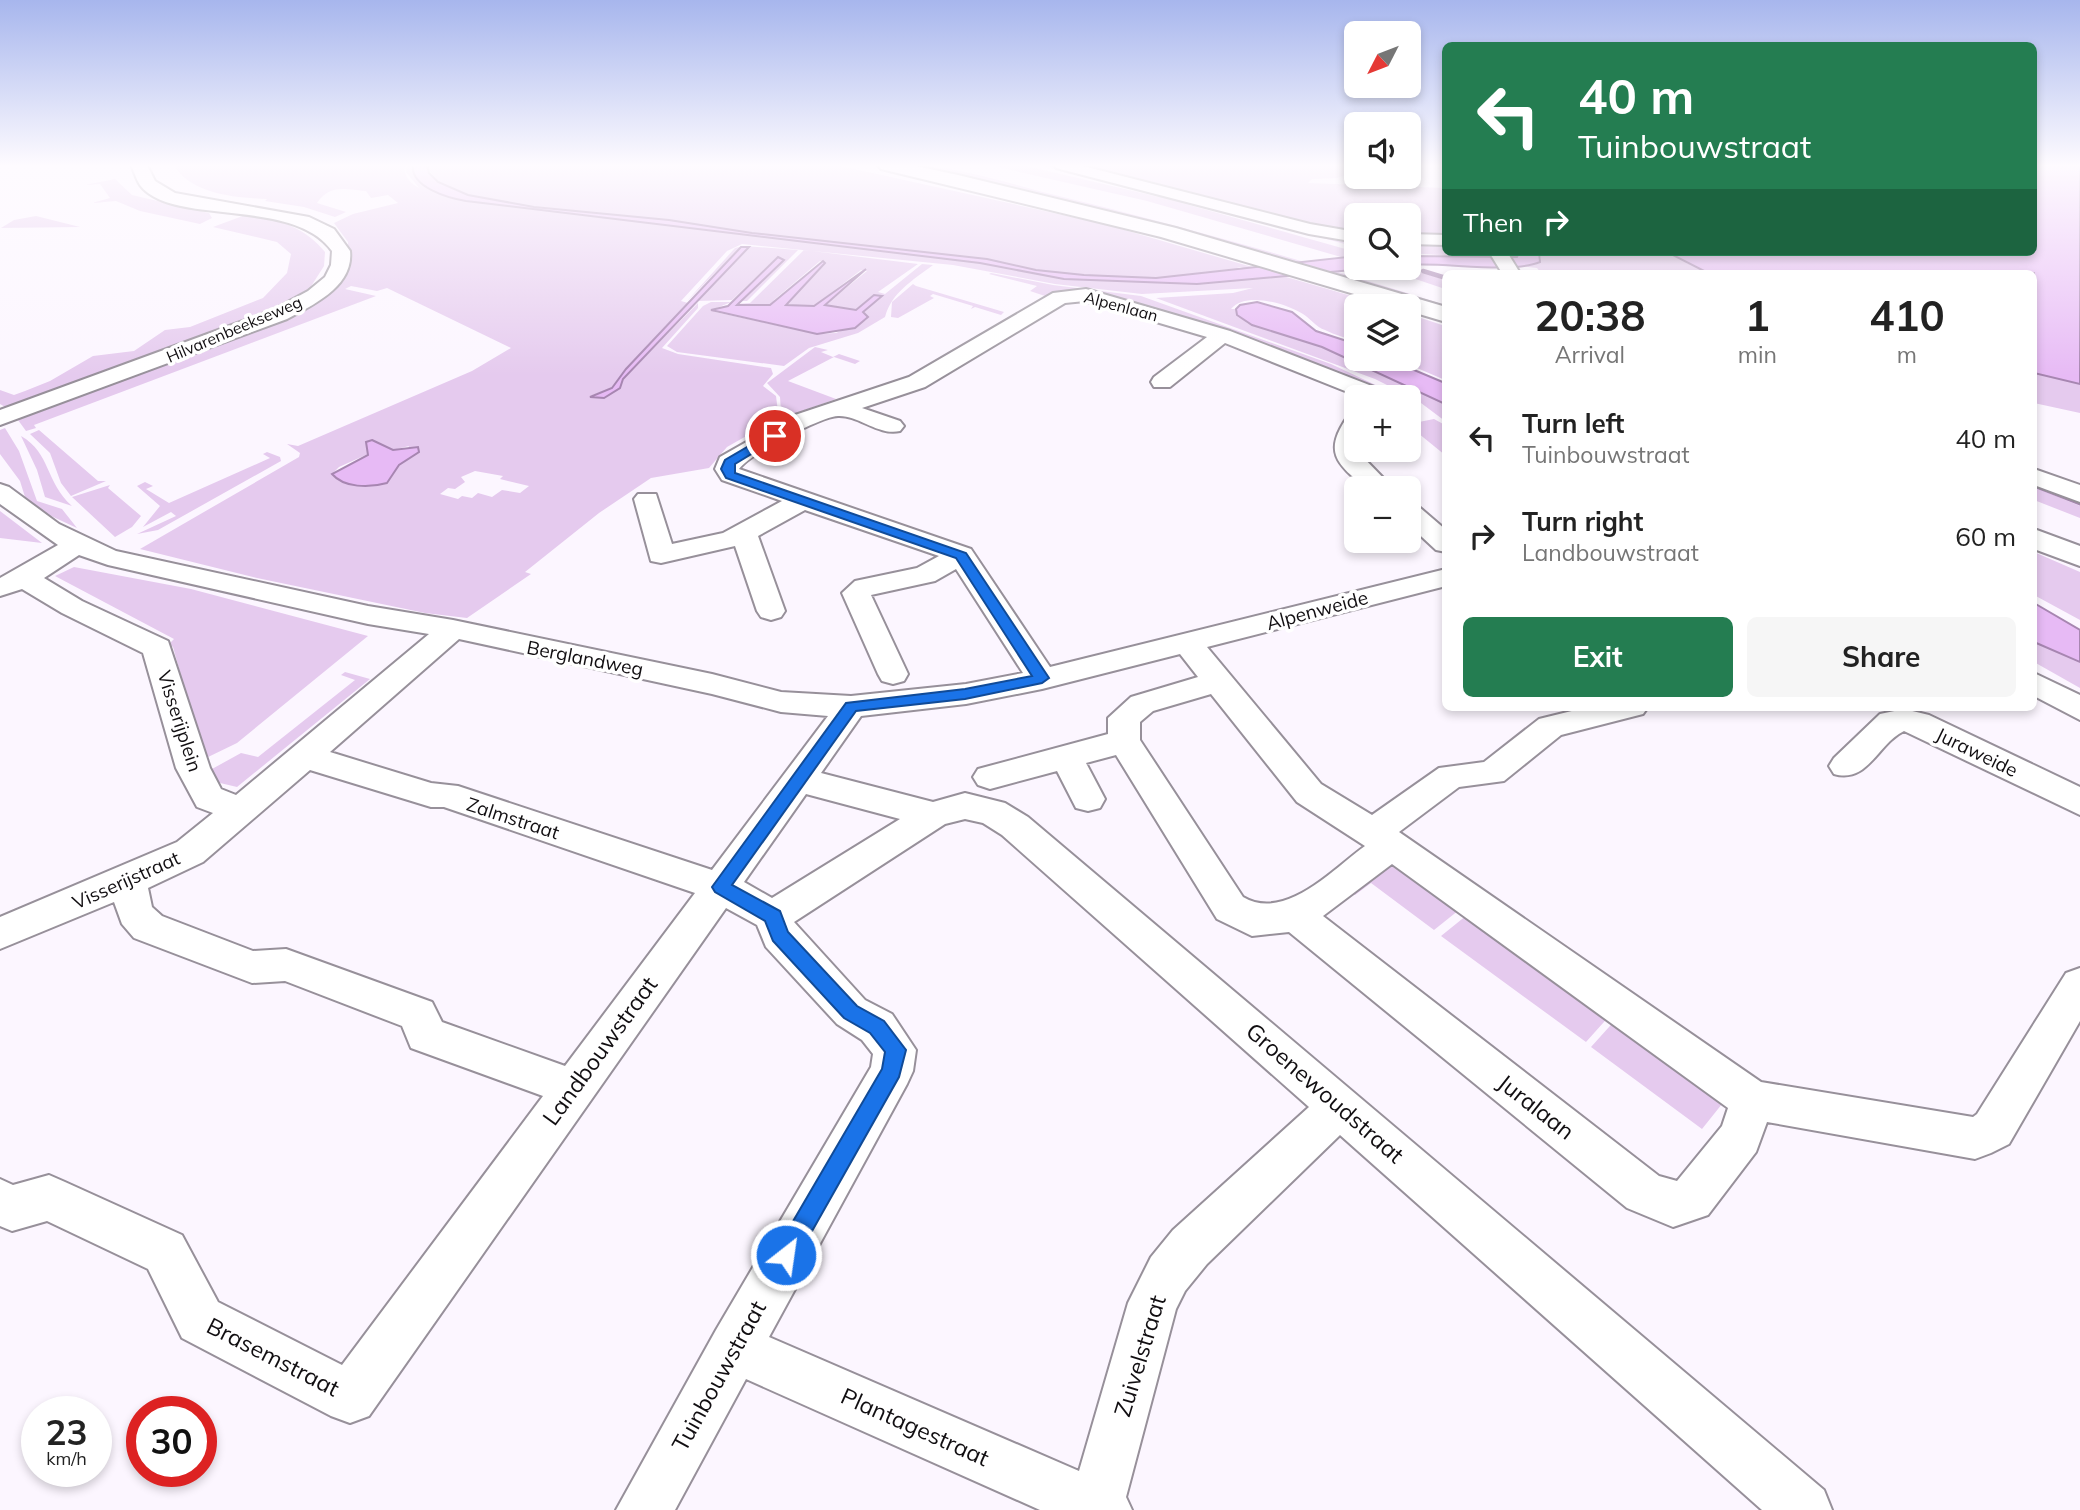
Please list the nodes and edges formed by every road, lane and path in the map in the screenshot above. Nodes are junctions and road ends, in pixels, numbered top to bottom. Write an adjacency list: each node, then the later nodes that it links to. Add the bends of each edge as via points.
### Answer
1 (328, 235): 12 (street, Hilvarenbeekseweg, via 342,253 340,268 328,284 271,317)
2 (1181, 235): 7 (highway)
3 (1235, 235): 6 (highway)
4 (1421, 239): 5 (street)
5 (1442, 240)
6 (1442, 297)
7 (1442, 314)
8 (1223, 335): 9 (street); 10 (street, Alpenlaan); 11 (street, Alpenlaan, via 1072,294 917,382)
9 (1162, 382)
10 (1348, 385)
11 (840, 408): 13 (street); 20 (street, Alpenlaan, via 800,421 730,462 727,469 731,475)
12 (0, 418)
13 (892, 426)
14 (1353, 462): 15 (street)
15 (1367, 476)
16 (2037, 477): 18 (street)
17 (0, 492): 27 (street, Berglandweg)
18 (2080, 494)
19 (647, 499): 24 (street, via 662,555)
20 (802, 501): 24 (street); 28 (street, Alpenlaan)
21 (2037, 513): 23 (highway)
22 (1421, 522): 26 (street)
23 (2080, 530)
24 (744, 534): 32 (street)
25 (2037, 539): 29 (highway)
26 (1442, 541)
27 (77, 545): 31 (street); 33 (street, Berglandweg, via 108,557 264,592)
28 (961, 555): 35 (street, via 925,575 865,587 856,593); 36 (street)
29 (2080, 557)
30 (1442, 578): 34 (street, Alpenweide)
31 (12, 583): 50 (street, Visserijplein, via 157,648 193,768 209,797)
32 (771, 611)
33 (453, 629): 39 (street, Berglandweg, via 781,702); 43 (street)
34 (1188, 643): 36 (street, Berglandweg); 37 (street)
35 (893, 674)
36 (1042, 678): 39 (street, Berglandweg, via 965,694)
37 (1218, 681): 42 (street, via 1142,704 1124,718); 52 (street, via 1309,793)
38 (2037, 685): 40 (street)
39 (851, 707): 47 (street, Landbouwstraat)
40 (2080, 709)
41 (1616, 711): 52 (street, via 1550,727 1492,773 1451,776)
42 (1124, 741): 44 (street); 56 (street, via 1230,908 1252,921)
43 (304, 755): 50 (street); 54 (street, Zalmstraat, via 431,795 446,795)
44 (1066, 757): 46 (street); 48 (street)
45 (1846, 765): 49 (street, Juraweide, via 1891,722 1904,720)
46 (990, 777)
47 (799, 780): 51 (street, Groenewoudstraat); 54 (street, Landbouwstraat)
48 (1088, 799)
49 (2080, 802)
50 (241, 810): 53 (street, Visserijstraat, via 190,852)
51 (933, 815): 55 (street); 61 (street, Groenewoudstraat, via 965,806 993,813 1015,826)
52 (1382, 839): 56 (street); 60 (street)
53 (128, 881): 57 (street, Visserijstraat); 59 (street, via 135,913 148,928 252,967 286,965 418,1014 426,1035)
54 (721, 887): 55 (street); 59 (street, Landbouwstraat)
55 (773, 916): 63 (street, Tuinbouwstraat, via 780,936 850,1012 877,1027 895,1050 892,1071)
56 (1296, 916): 60 (street, Juralaan, via 1661,1203 1692,1199 1740,1138)
57 (0, 933)
58 (2080, 985): 60 (street, via 1993,1129 1975,1138)
59 (573, 1088): 64 (street, Landbouwstraat)
60 (1752, 1100)
61 (1341, 1106): 65 (street, Zuivelstraat, via 1190,1247 1168,1274 1153,1303); 67 (street, Groenewoudstraat)
62 (0, 1202): 64 (street, Brasemstraat, via 12,1208 49,1198 165,1252 200,1320)
63 (734, 1348): 65 (street, Plantagestraat); 66 (street, Tuinbouwstraat)
64 (350, 1397)
65 (1098, 1509)
66 (644, 1510)
67 (1804, 1510)

